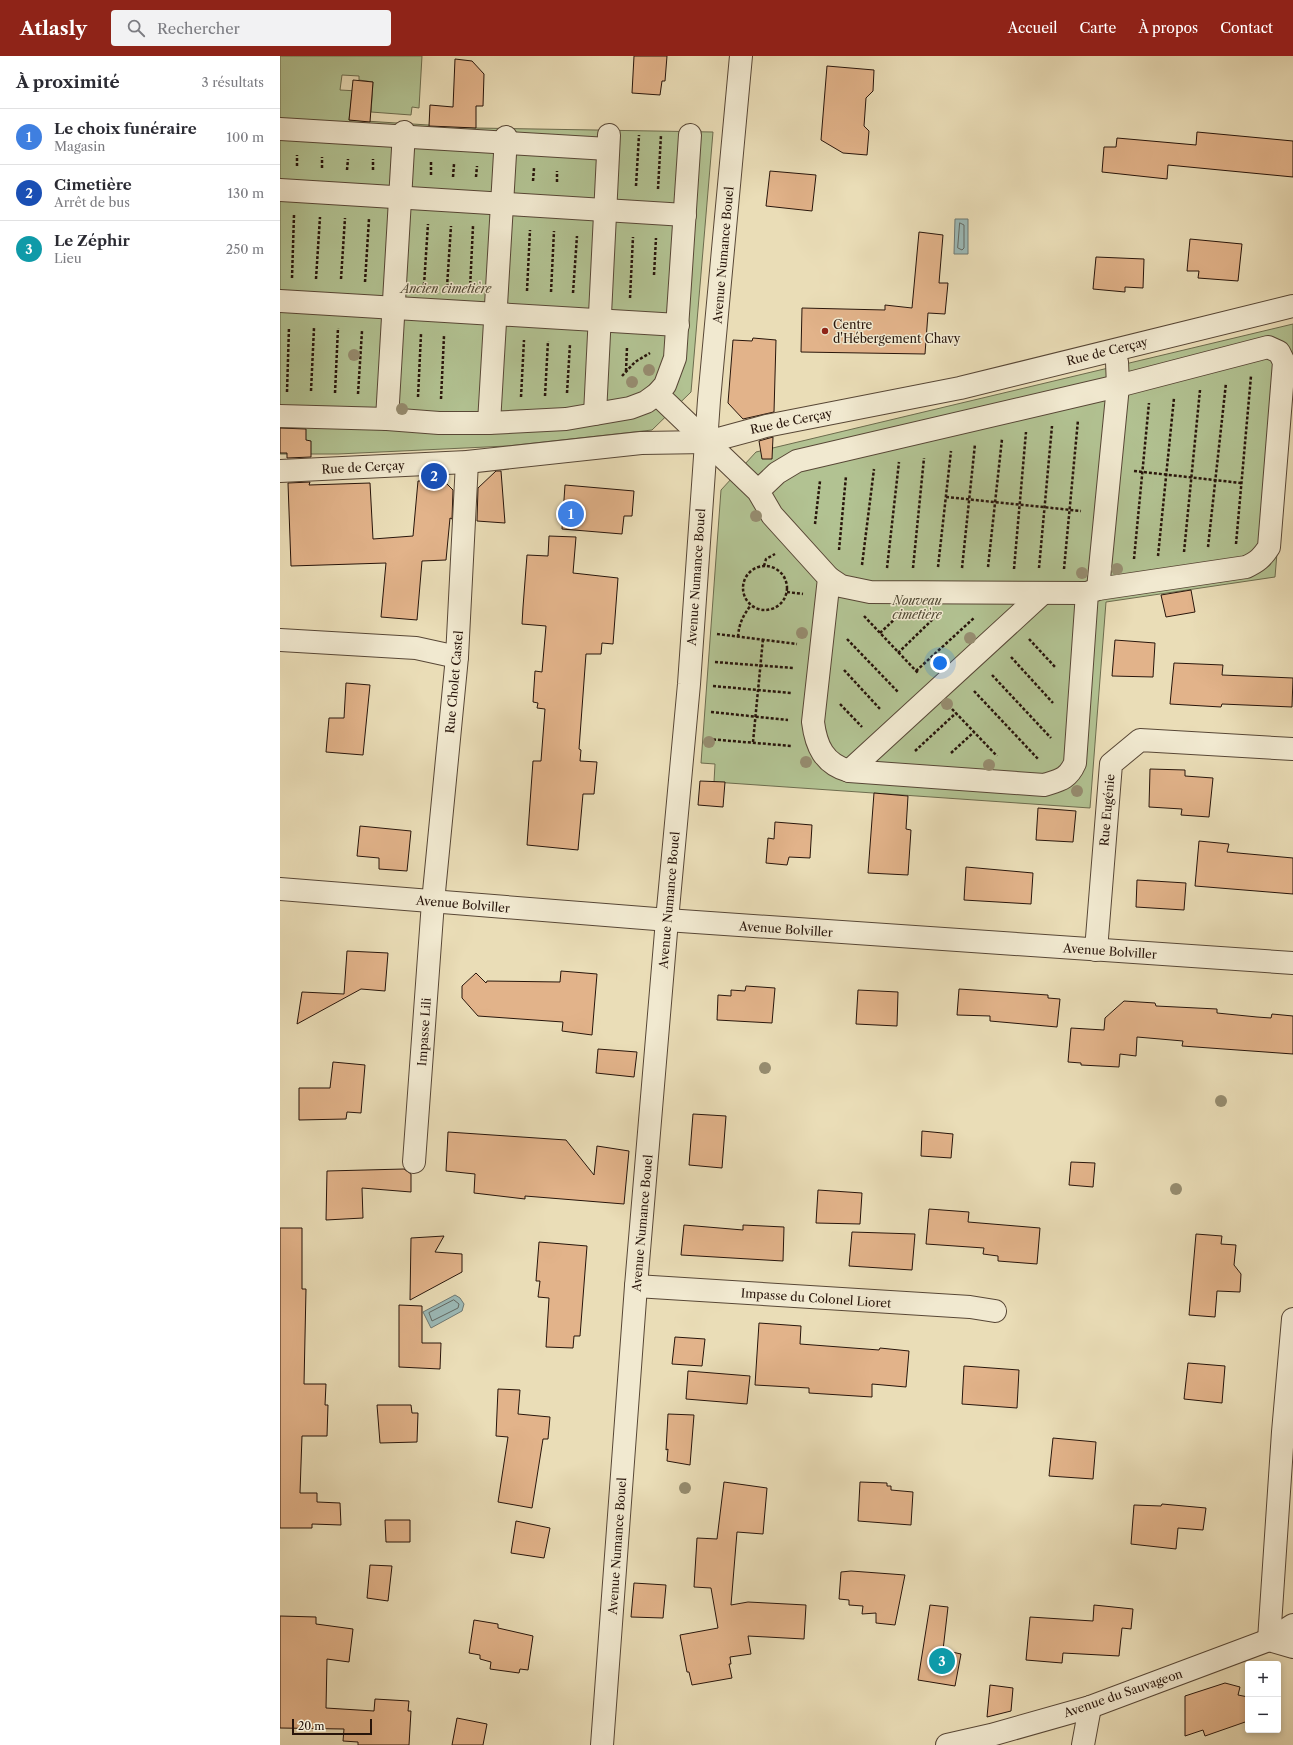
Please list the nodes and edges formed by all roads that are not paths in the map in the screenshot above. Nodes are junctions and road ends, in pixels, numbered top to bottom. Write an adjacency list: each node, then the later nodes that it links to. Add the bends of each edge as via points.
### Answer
1 (741, 56): 24 (street, Avenue Numance Bouel)
2 (289, 130): 3 (street, via 375,136)
3 (404, 135): 5 (street, via 433,140); 7 (street)
4 (690, 135): 10 (street)
5 (506, 140): 8 (street); 9 (street, via 535,146 558,147 608,142)
6 (288, 190): 7 (street)
7 (400, 198): 8 (street); 13 (street)
8 (502, 204): 9 (street); 14 (street)
9 (605, 210): 10 (street); 15 (street)
10 (685, 215): 16 (street)
11 (285, 301): 13 (street)
12 (1293, 306): 24 (street, Rue de Cerçay, via 960,388 766,426)
13 (393, 308): 14 (street); 22 (street)
14 (496, 314): 15 (street); 23 (street)
15 (599, 320): 16 (street); 20 (street)
16 (678, 325): 19 (street, via 675,358 666,385)
17 (1117, 362): 18 (street)
18 (1118, 386): 27 (street, via 798,461 777,472); 29 (street, via 1105,513); 29 (street, via 1253,351 1268,348 1279,352 1284,362 1269,547 1258,562 1246,567)
19 (657, 394): 20 (street, via 646,402 630,408); 24 (street)
20 (605, 413): 23 (street)
21 (283, 416): 22 (street)
22 (387, 419): 23 (street)
23 (489, 423)
24 (707, 442): 25 (street, Rue de Cerçay, via 641,443); 27 (street); 37 (street, Avenue Numance Bouel, via 689,684)
25 (467, 462): 26 (street, Rue de Cerçay); 32 (street, Rue Cholet Castel)
26 (280, 471)
27 (758, 491): 28 (street, via 772,515)
28 (832, 580): 30 (street, via 841,586 884,592); 34 (street, via 825,616 813,722 815,740 819,748 839,768)
29 (1092, 591): 30 (street); 34 (street, via 1075,763 1070,774 1059,781 1044,785)
30 (1047, 593): 34 (street)
31 (280, 640): 32 (street, via 416,648)
32 (457, 657): 36 (street, Rue Cholet Castel)
33 (1293, 749): 38 (street, Rue Eugénie, via 1140,740 1111,764)
34 (849, 770)
35 (280, 889): 36 (street, Avenue Bolviller)
36 (433, 902): 37 (street, Avenue Bolviller); 40 (street, Impasse Lili)
37 (667, 920): 38 (street, Avenue Bolviller); 41 (street, Avenue Numance Bouel)
38 (1096, 950): 39 (street, Avenue Bolviller)
39 (1293, 963)
40 (414, 1162)
41 (636, 1286): 42 (street, Impasse du Colonel Lioret, via 970,1307); 48 (street, Avenue Numance Bouel)
42 (995, 1311)
43 (1293, 1319): 45 (street)
44 (1293, 1625): 45 (street, Avenue du Sauvageon)
45 (1269, 1640): 46 (street); 47 (street, Avenue du Sauvageon)
46 (1293, 1647)
47 (1090, 1707): 49 (street, Avenue du Sauvageon); 50 (street)
48 (602, 1745)
49 (947, 1745)
50 (1083, 1745)

